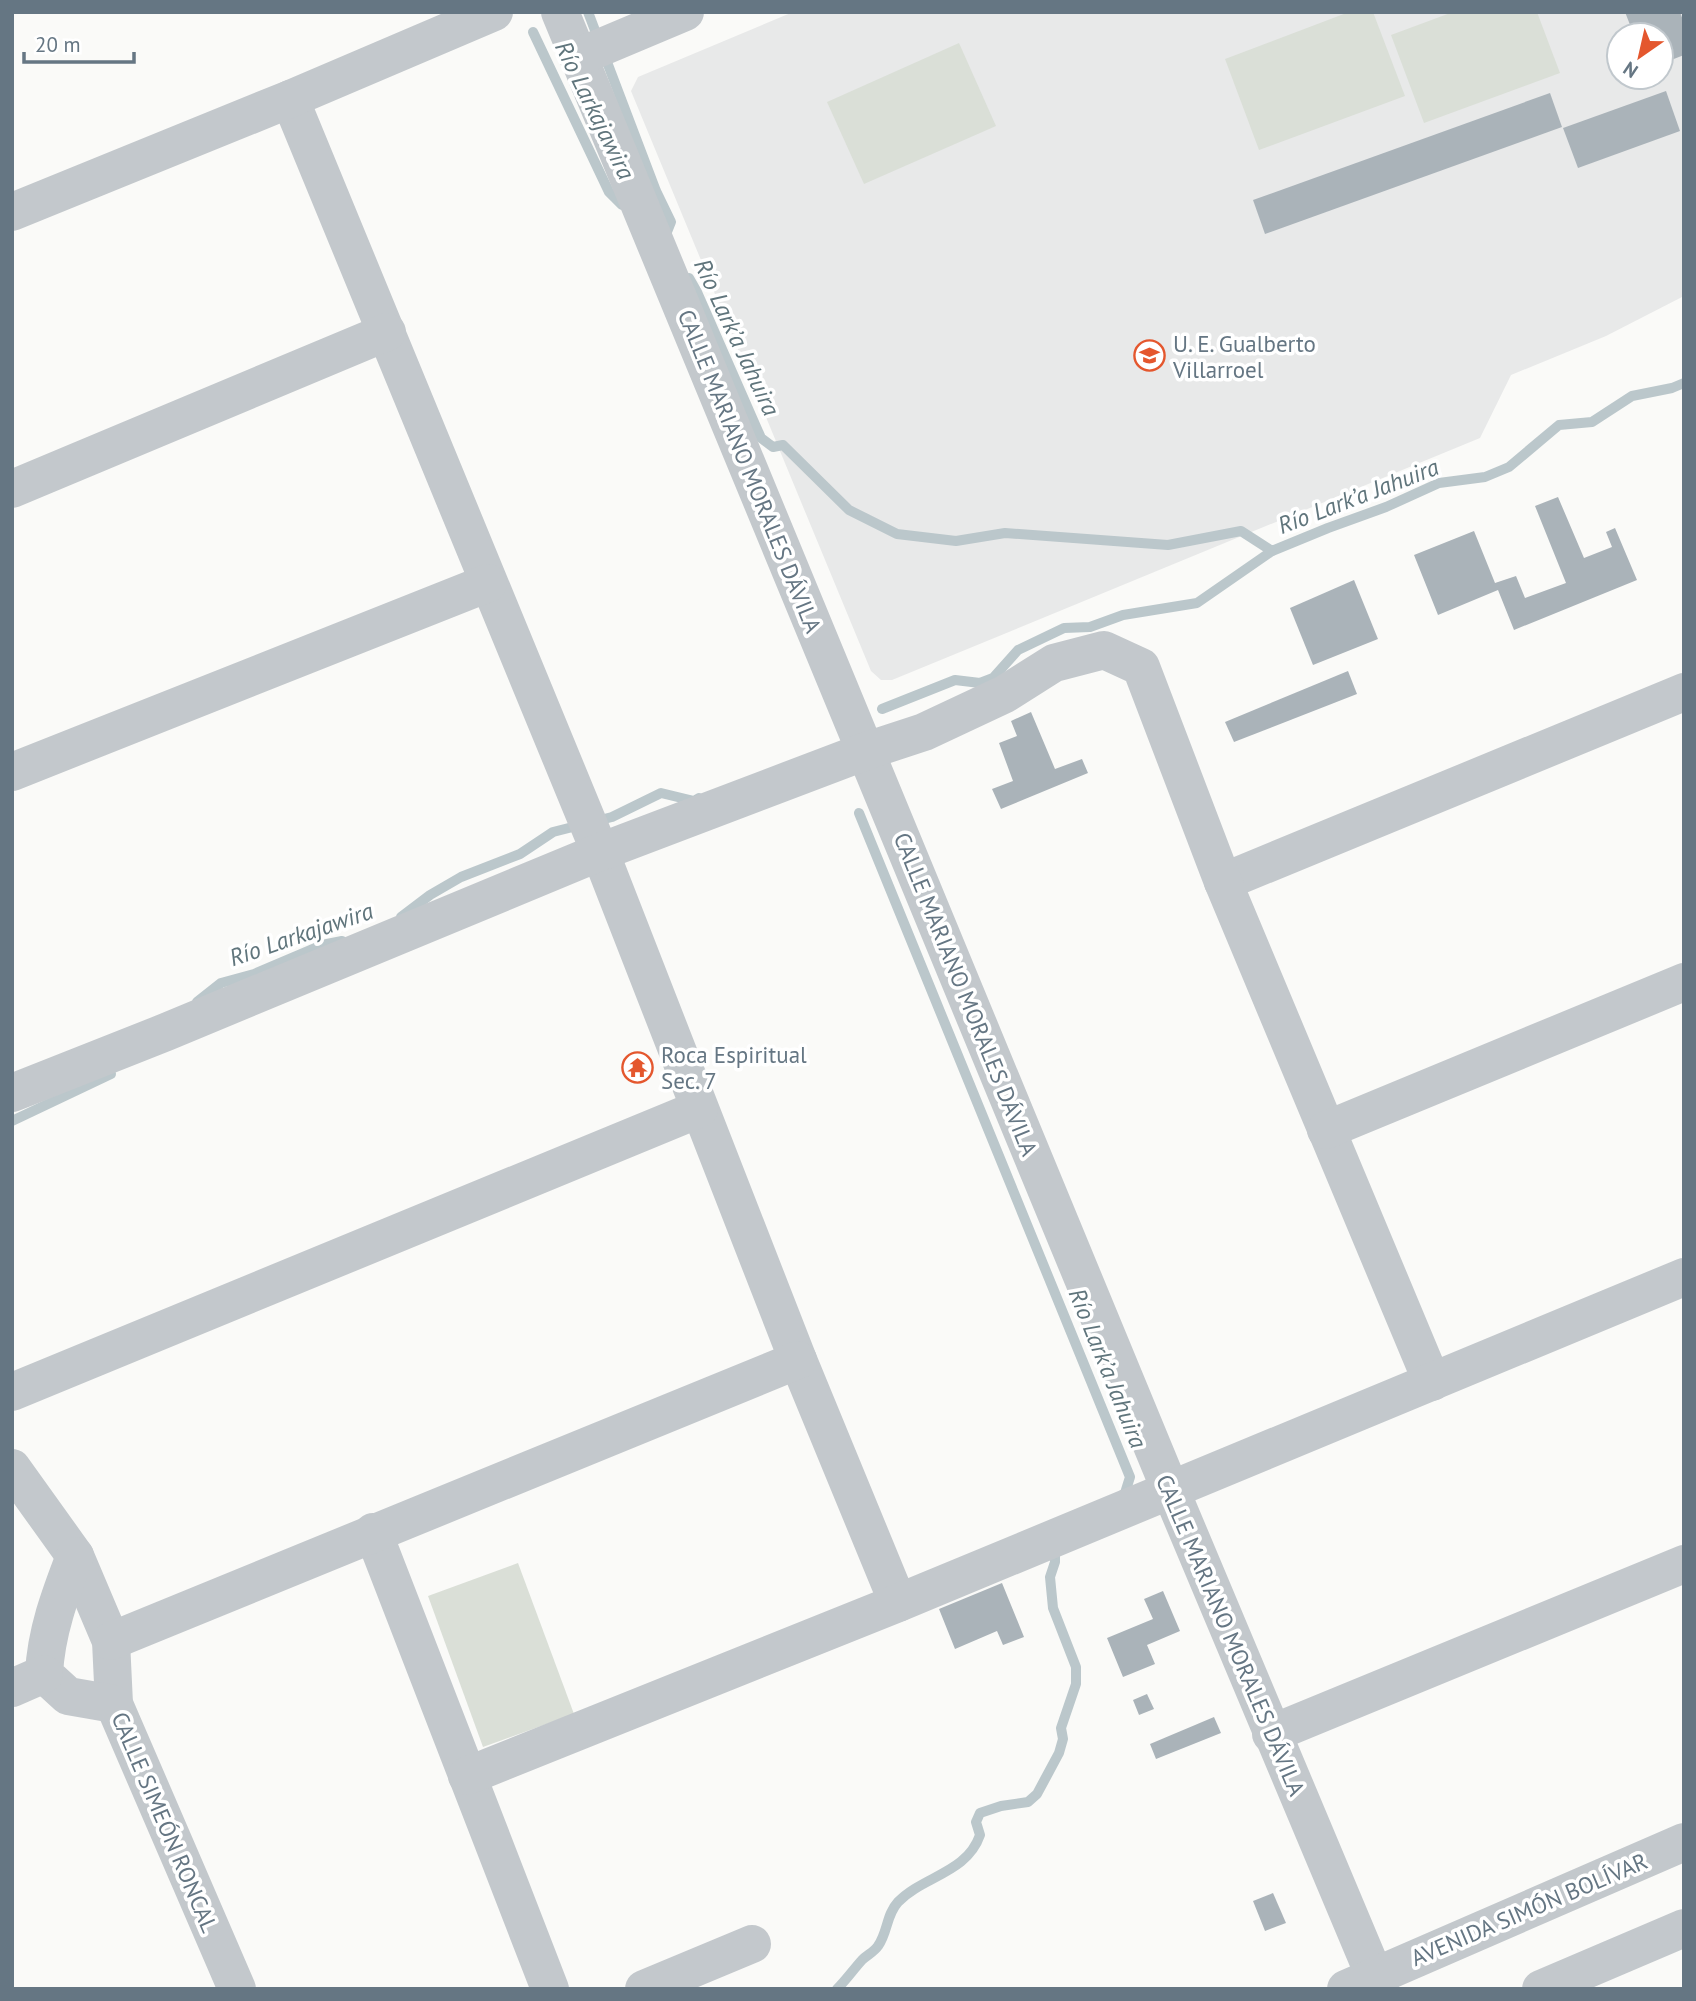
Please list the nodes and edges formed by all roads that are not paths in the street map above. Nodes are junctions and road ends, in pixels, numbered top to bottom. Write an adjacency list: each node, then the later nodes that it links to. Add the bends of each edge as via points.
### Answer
1 (494, 12): 5 (street)
2 (560, 12): 4 (street, CALLE MARIANO MORALES DÁVILA)
3 (685, 12): 4 (street)
4 (578, 57): 11 (street, CALLE MARIANO MORALES DÁVILA)
5 (290, 99): 6 (street); 7 (street)
6 (12, 212)
7 (387, 332): 8 (street); 9 (street)
8 (12, 489)
9 (488, 583): 12 (street); 13 (street)
10 (1684, 692): 14 (street)
11 (866, 751): 13 (street); 14 (street, via 935,727 1004,694 1054,663 1104,650 1141,667); 24 (street, CALLE MARIANO MORALES DÁVILA)
12 (12, 772)
13 (600, 852): 16 (street); 17 (street)
14 (1223, 883): 18 (street)
15 (1684, 982): 18 (street)
16 (12, 1093)
17 (699, 1109): 20 (street); 22 (street)
18 (1326, 1130): 21 (street)
19 (1684, 1277): 21 (street)
20 (798, 1360): 25 (street); 28 (street)
21 (1432, 1382): 24 (street)
22 (12, 1392)
23 (12, 1468): 26 (street, CALLE SIMEÓN RONCAL)
24 (1170, 1489): 28 (street); 32 (street, CALLE MARIANO MORALES DÁVILA)
25 (373, 1532): 29 (street); 33 (street)
26 (75, 1556): 29 (street, CALLE SIMEÓN RONCAL); 30 (street, via 46,1648)
27 (1684, 1564): 32 (street)
28 (898, 1602): 33 (street)
29 (111, 1640): 31 (street, CALLE SIMEÓN RONCAL)
30 (28, 1681): 31 (street, via 68,1696)
31 (114, 1704): 38 (street, CALLE SIMEÓN RONCAL)
32 (1271, 1734): 37 (street, CALLE MARIANO MORALES DÁVILA)
33 (467, 1776): 39 (street)
34 (1684, 1842): 37 (street, AVENIDA SIMÓN BOLÍVAR)
35 (1684, 1928): 41 (street)
36 (752, 1944): 40 (street)
37 (1367, 1984)
38 (237, 1989)
39 (550, 1989)
40 (644, 1989)
41 (1541, 1989)

